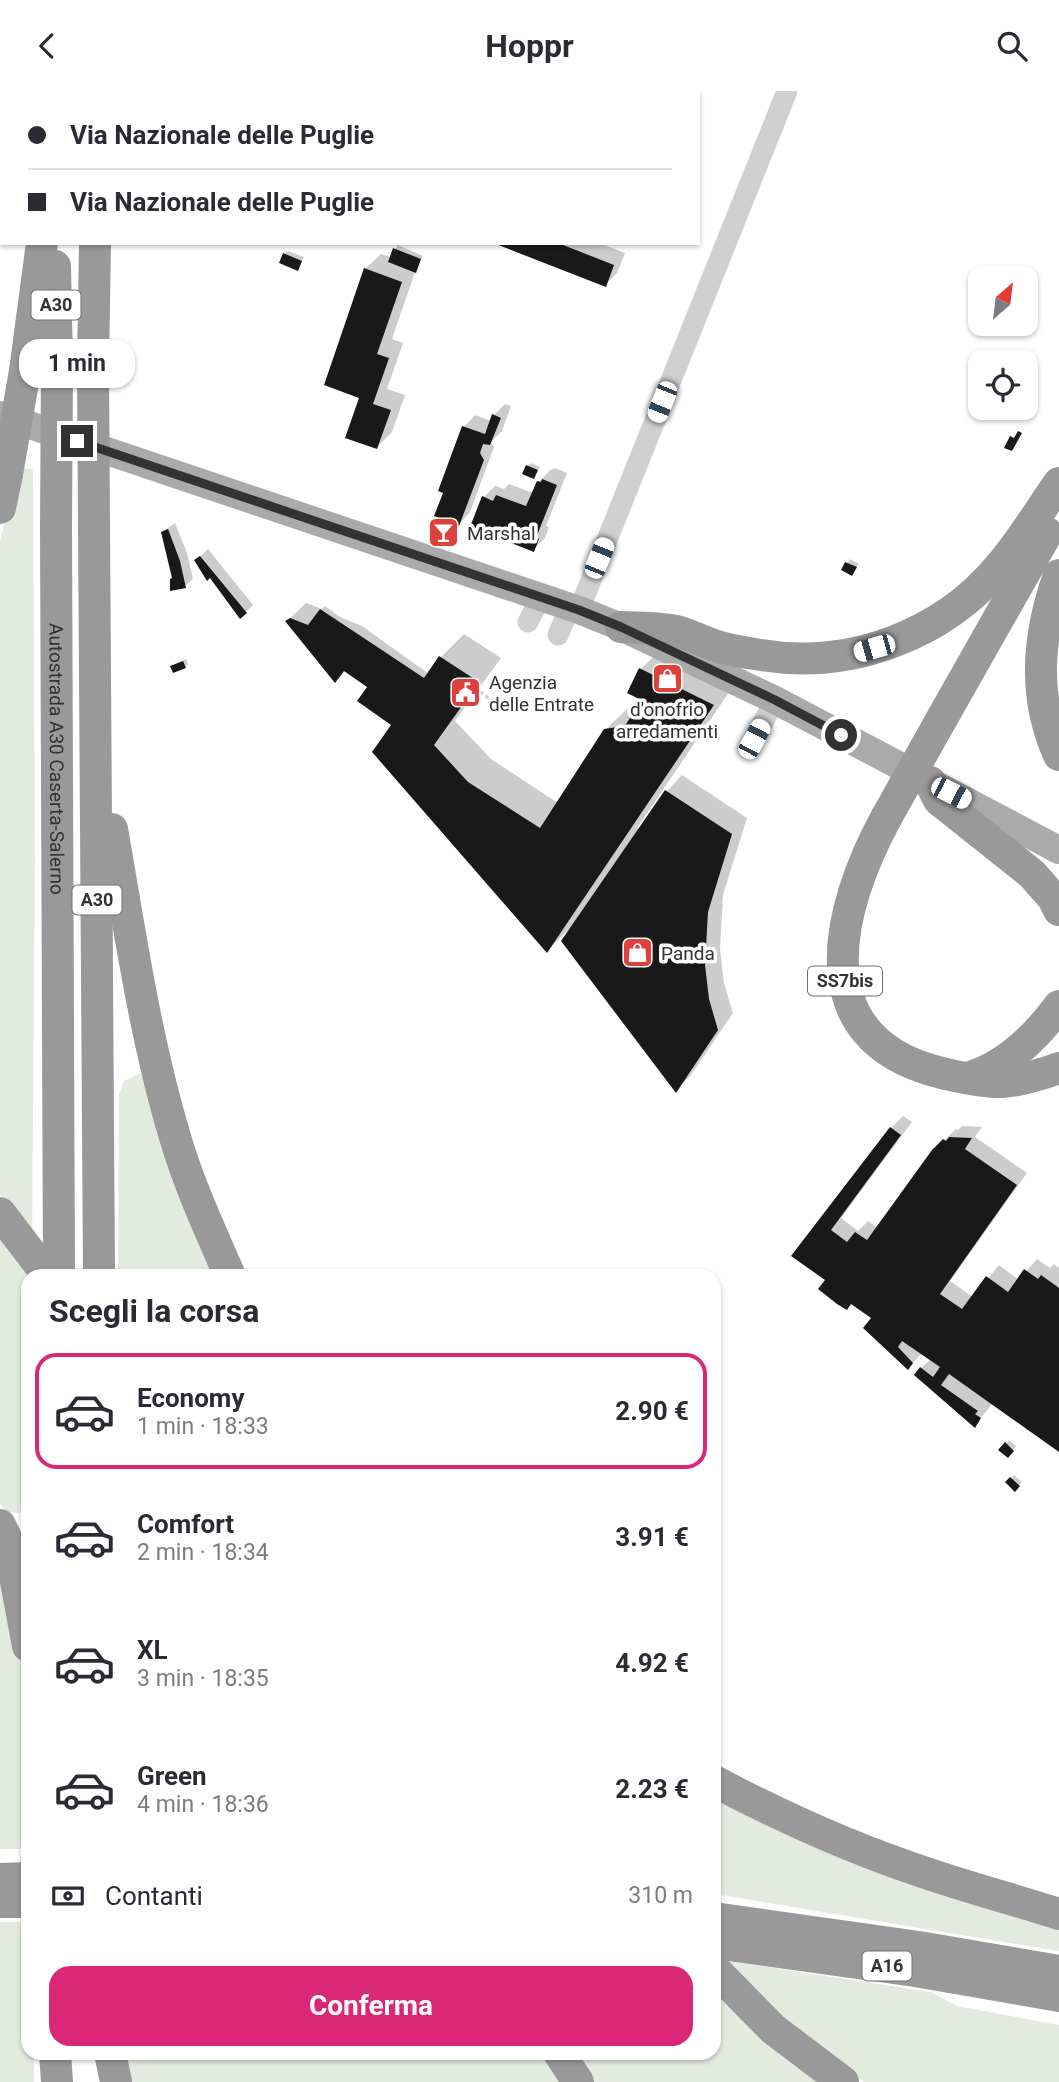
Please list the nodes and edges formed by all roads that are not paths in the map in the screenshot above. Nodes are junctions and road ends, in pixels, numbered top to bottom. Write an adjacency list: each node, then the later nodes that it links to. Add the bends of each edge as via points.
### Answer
1 (787, 91): 13 (lane)
2 (42, 245): 8 (highway, bridge)
3 (54, 245): 29 (highway, Autostrada A30 Caserta-Salerno / A30, bridge)
4 (95, 245): 19 (highway, Autostrada A30 Caserta-Salerno / A30, bridge)
5 (0, 415): 12 (main road)
6 (1059, 483): 15 (highway, via 1000,566 971,596 935,622 894,642 854,654 806,659 764,656 677,632)
7 (1059, 489): 10 (highway, SS7bis)
8 (0, 508)
9 (1059, 514): 10 (highway, SS7bis)
10 (1033, 554): 26 (highway, SS7bis, bridge, via 887,818 862,869 848,915 843,965 846,993 860,1024 899,1058 926,1069)
11 (1059, 575): 20 (highway, via 1047,609 1040,671 1046,716)
12 (541, 597): 13 (main road); 14 (lane)
13 (574, 608): 15 (main road); 16 (lane)
14 (528, 622)
15 (621, 627): 17 (main road)
16 (558, 635)
17 (775, 700): 18 (lane); 21 (main road)
18 (754, 739)
19 (97, 741): 30 (highway, Autostrada A30 Caserta-Salerno / A30); 31 (highway, via 154,1055 175,1138)
20 (1059, 755)
21 (930, 782): 22 (main road); 23 (highway, via 939,800 1032,874)
22 (1059, 850)
23 (1059, 910)
24 (1059, 1006): 26 (highway, via 1015,1053 989,1071)
25 (1059, 1068): 26 (highway, SS7bis, via 1000,1082)
26 (970, 1077)
27 (0, 1213): 28 (highway)
28 (43, 1269)
29 (59, 1269)
30 (99, 1269)
31 (227, 1269)
32 (0, 1525): 33 (highway, via 9,1544)
33 (21, 1608)
34 (721, 1785): 41 (highway, via 868,1852)
35 (0, 1861): 36 (highway)
36 (21, 1861)
37 (21, 1878): 38 (highway)
38 (0, 1879)
39 (0, 1902): 40 (highway)
40 (21, 1902)
41 (1059, 1914)
42 (0, 1917): 43 (highway)
43 (21, 1917)
44 (721, 1919): 46 (highway, A16)
45 (721, 1944): 48 (highway, A16)
46 (1059, 1971)
47 (724, 1979): 57 (highway, via 773,2029)
48 (1059, 1996)
49 (55, 2060): 53 (highway)
50 (97, 2060): 54 (highway)
51 (111, 2060): 55 (highway)
52 (564, 2060): 56 (highway)
53 (57, 2082)
54 (97, 2082)
55 (116, 2082)
56 (578, 2082)
57 (843, 2082)

